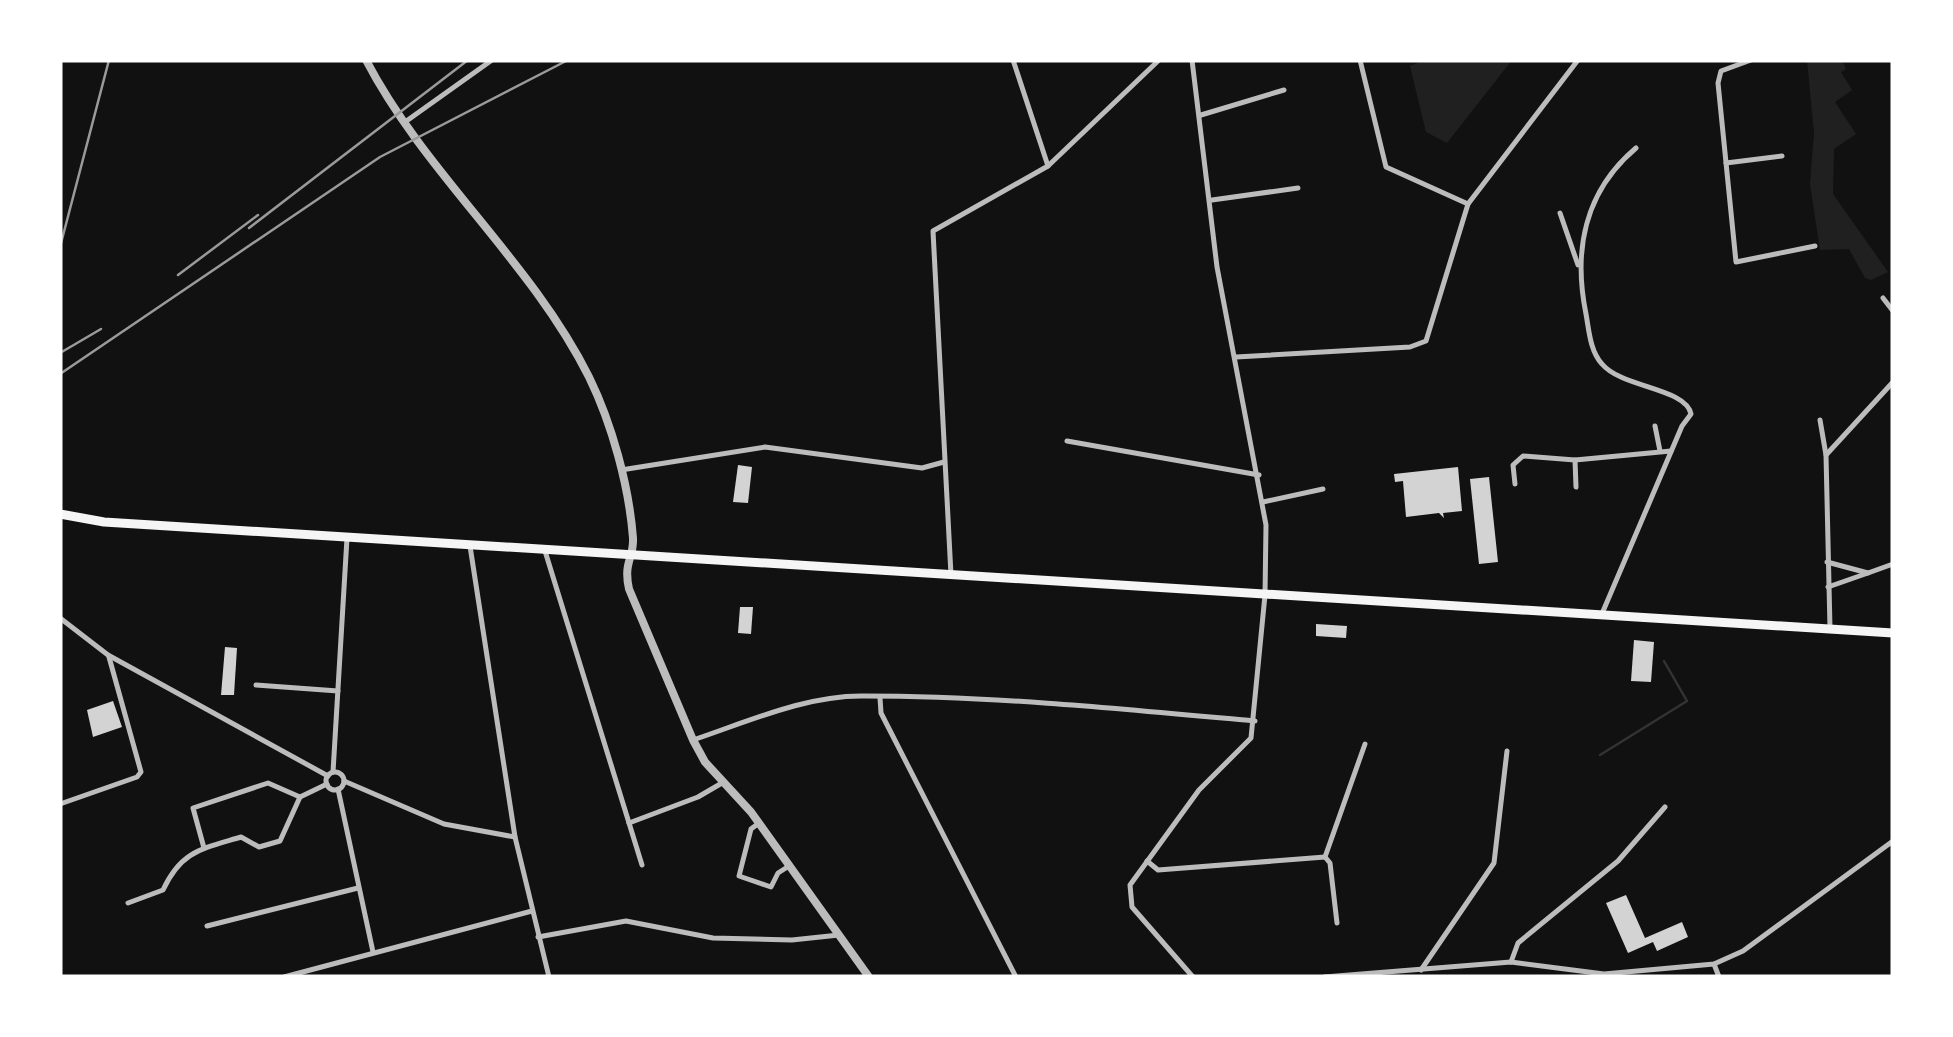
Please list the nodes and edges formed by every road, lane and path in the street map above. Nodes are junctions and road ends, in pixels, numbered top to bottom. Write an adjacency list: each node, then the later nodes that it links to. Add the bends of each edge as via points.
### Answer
1 (366, 60): 11 (street)
2 (492, 60): 11 (street)
3 (1013, 60): 15 (street)
4 (1159, 60): 15 (street)
5 (1192, 60): 10 (street)
6 (1360, 60): 18 (street, via 1386,167)
7 (1578, 60): 18 (street)
8 (1751, 60): 14 (street, via 1721,71 1718,82)
9 (1284, 90): 10 (street)
10 (1200, 115): 17 (street)
11 (405, 122): 34 (street, via 524,277 589,376)
12 (1636, 148): 21 (street, via 1612,168 1598,192)
13 (1782, 156): 14 (street)
14 (1726, 163): 20 (street, via 1736,262)
15 (1048, 166): 33 (street, via 934,231)
16 (1298, 188): 17 (street)
17 (1211, 200): 24 (street)
18 (1468, 204): 24 (street, via 1426,340 1410,347)
19 (1560, 213): 21 (street)
20 (1815, 246)
21 (1579, 268): 30 (street, via 1599,362 1614,375 1689,404 1691,414)
22 (1883, 298): 23 (street)
23 (1893, 311)
24 (1236, 357): 35 (street)
25 (1893, 382): 31 (street)
26 (1820, 420): 31 (street)
27 (1654, 426): 29 (street)
28 (1067, 441): 35 (street)
29 (1660, 451): 30 (street); 32 (street)
30 (1671, 451): 51 (street)
31 (1826, 455): 45 (street)
32 (1575, 460): 36 (street, via 1523,456 1513,465); 37 (street)
33 (944, 462): 34 (street, via 922,468 765,447); 48 (street)
34 (620, 470): 44 (street, via 633,543)
35 (1259, 475): 39 (street)
36 (1515, 484)
37 (1576, 487)
38 (1323, 489): 39 (street)
39 (1263, 502): 50 (street)
40 (60, 514): 41 (main road)
41 (347, 538): 42 (main road); 57 (street)
42 (470, 546): 43 (main road); 73 (street)
43 (545, 551): 44 (main road); 71 (street)
44 (627, 556): 48 (main road); 60 (street, via 629,589)
45 (1827, 562): 47 (street); 49 (street)
46 (1893, 564): 47 (street)
47 (1868, 573): 49 (street)
48 (950, 575): 50 (main road)
49 (1828, 587): 53 (street)
50 (1265, 595): 51 (main road); 59 (street)
51 (1601, 616): 53 (main road)
52 (60, 618): 55 (street)
53 (1830, 628): 54 (main road)
54 (1893, 633)
55 (108, 655): 63 (street); 69 (street, via 141,772)
56 (256, 686): 57 (street)
57 (338, 691): 63 (street)
58 (880, 698): 59 (street); 60 (street, via 802,704); 96 (street, via 881,713)
59 (1255, 721): 77 (street, via 1251,738 1199,790)
60 (693, 740): 65 (street)
61 (1365, 744): 76 (street)
62 (1507, 751): 92 (street, via 1494,863)
63 (331, 774): 64 (street); 66 (street)
64 (344, 780): 67 (street); 73 (street, via 444,824)
65 (723, 782): 71 (street); 72 (street)
66 (327, 784): 67 (street); 68 (street)
67 (338, 789): 80 (street)
68 (300, 797): 75 (street, via 280,842 258,847 241,837); 75 (street, via 268,784 192,808)
69 (60, 804)
70 (1666, 806): 88 (street, via 1618,861 1518,943)
71 (628, 823): 78 (street)
72 (759, 823): 79 (street); 79 (street, via 751,829 739,876 771,887)
73 (514, 836): 82 (street)
74 (1893, 842): 89 (street, via 1743,951)
75 (204, 848): 81 (street, via 176,862 163,890)
76 (1325, 858): 77 (street, via 1158,870); 83 (street)
77 (1147, 861): 97 (street, via 1130,885 1132,907)
78 (642, 866)
79 (789, 866): 85 (street)
80 (358, 888): 84 (street); 87 (street)
81 (128, 903)
82 (532, 910): 86 (street); 87 (street)
83 (1337, 923)
84 (207, 926)
85 (839, 936): 86 (street, via 713,938 626,921); 95 (street)
86 (538, 937): 94 (street)
87 (373, 952): 93 (street)
88 (1511, 962): 90 (street); 91 (street)
89 (1714, 964): 91 (street, via 1604,974); 101 (street)
90 (1440, 967): 92 (street); 99 (street)
91 (1564, 969): 100 (street)
92 (1421, 970): 98 (street)
93 (284, 977)
94 (549, 977)
95 (869, 977)
96 (1016, 977)
97 (1192, 977)
98 (1324, 977)
99 (1440, 977)
100 (1564, 977)
101 (1719, 977)

